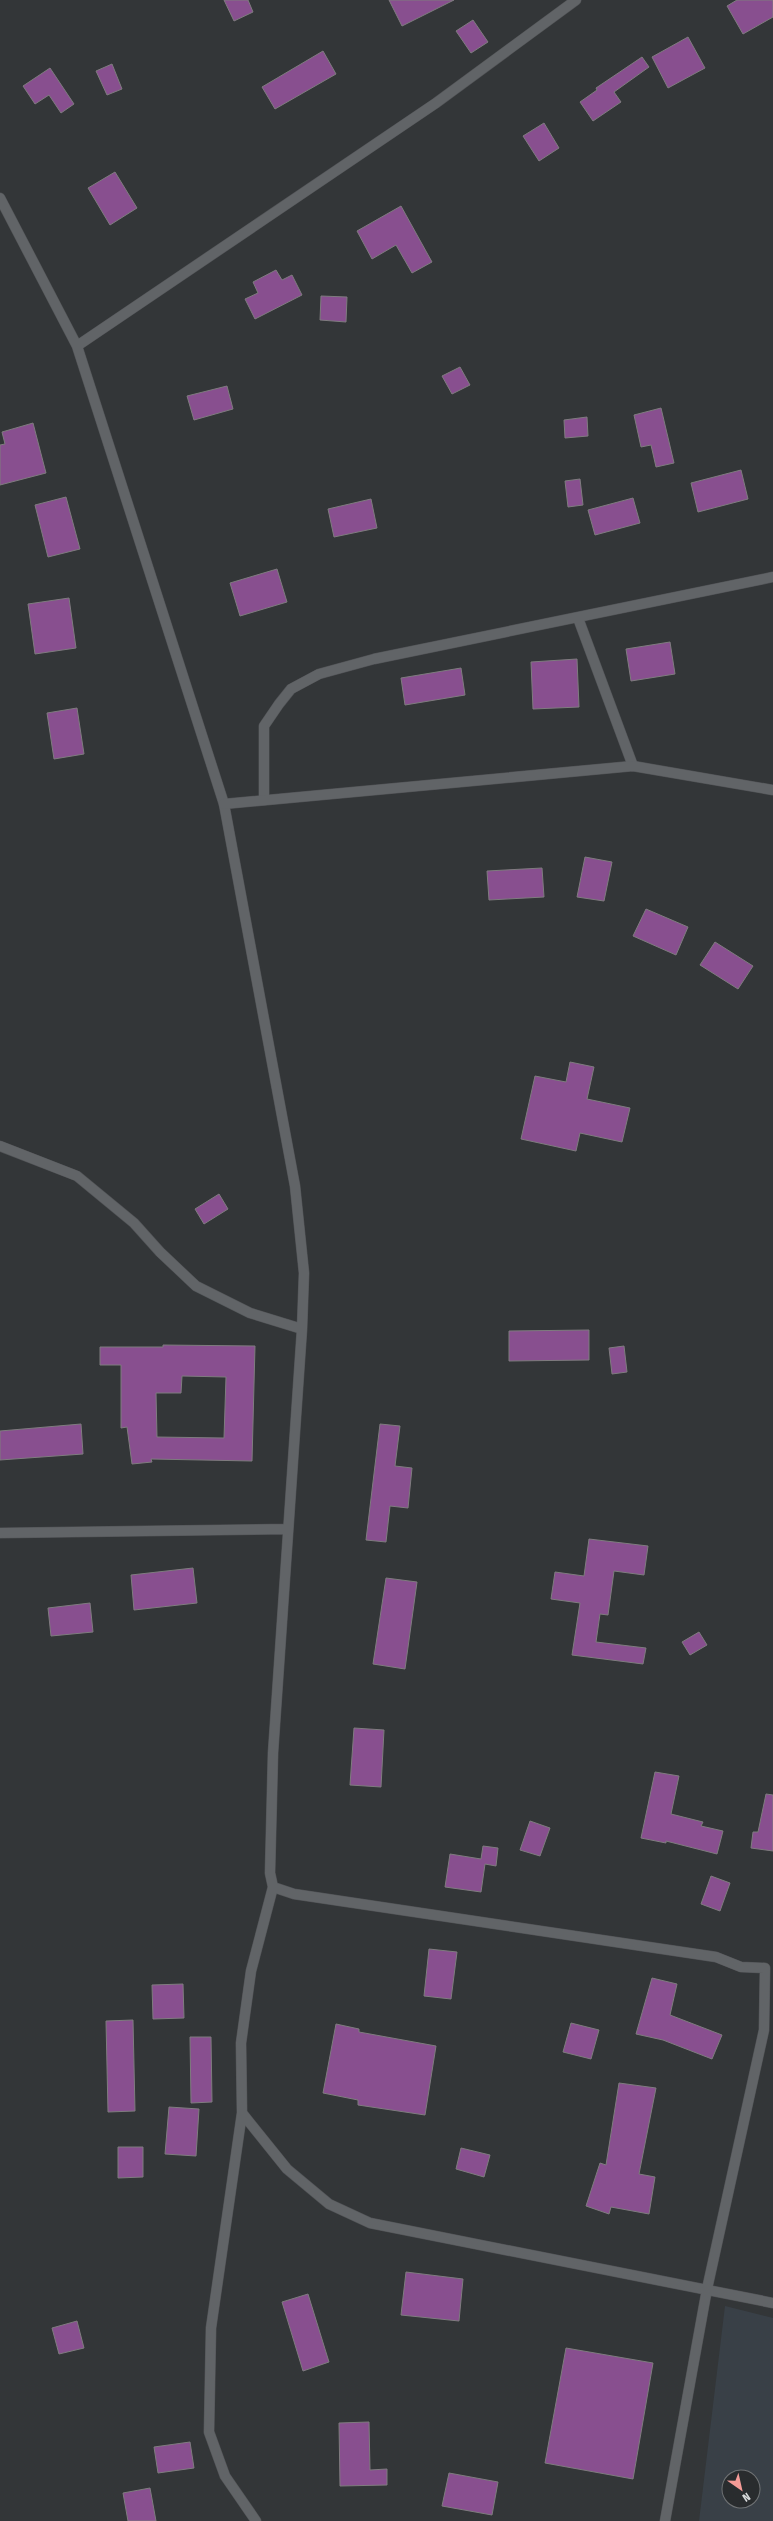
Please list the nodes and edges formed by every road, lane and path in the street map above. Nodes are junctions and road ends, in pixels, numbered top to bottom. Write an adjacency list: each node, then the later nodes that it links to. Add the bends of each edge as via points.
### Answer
1 (576, 0): 3 (street, via 436,103)
2 (1, 202): 3 (street)
3 (77, 346): 9 (street)
4 (773, 577): 5 (street)
5 (578, 618): 6 (street); 8 (street, via 374,659 319,674 291,689 264,726)
6 (633, 766): 7 (street); 8 (street)
7 (773, 790)
8 (264, 800): 9 (street)
9 (224, 804): 11 (street, via 296,1186 304,1273)
10 (0, 1146): 11 (street, via 77,1176 134,1223 196,1286 250,1313)
11 (302, 1329): 12 (street)
12 (288, 1530): 13 (street); 14 (street, via 273,1753 270,1873)
13 (0, 1533)
14 (272, 1887): 15 (street, via 294,1894 716,1957 741,1967); 16 (street, via 251,1971 241,2043)
15 (769, 1967): 17 (street, via 764,2030)
16 (242, 2113): 17 (street, via 287,2169 329,2204 370,2223); 19 (street, via 211,2328 209,2432 225,2476)
17 (707, 2289): 18 (street); 20 (street)
18 (773, 2302)
19 (256, 2521)
20 (665, 2521)

